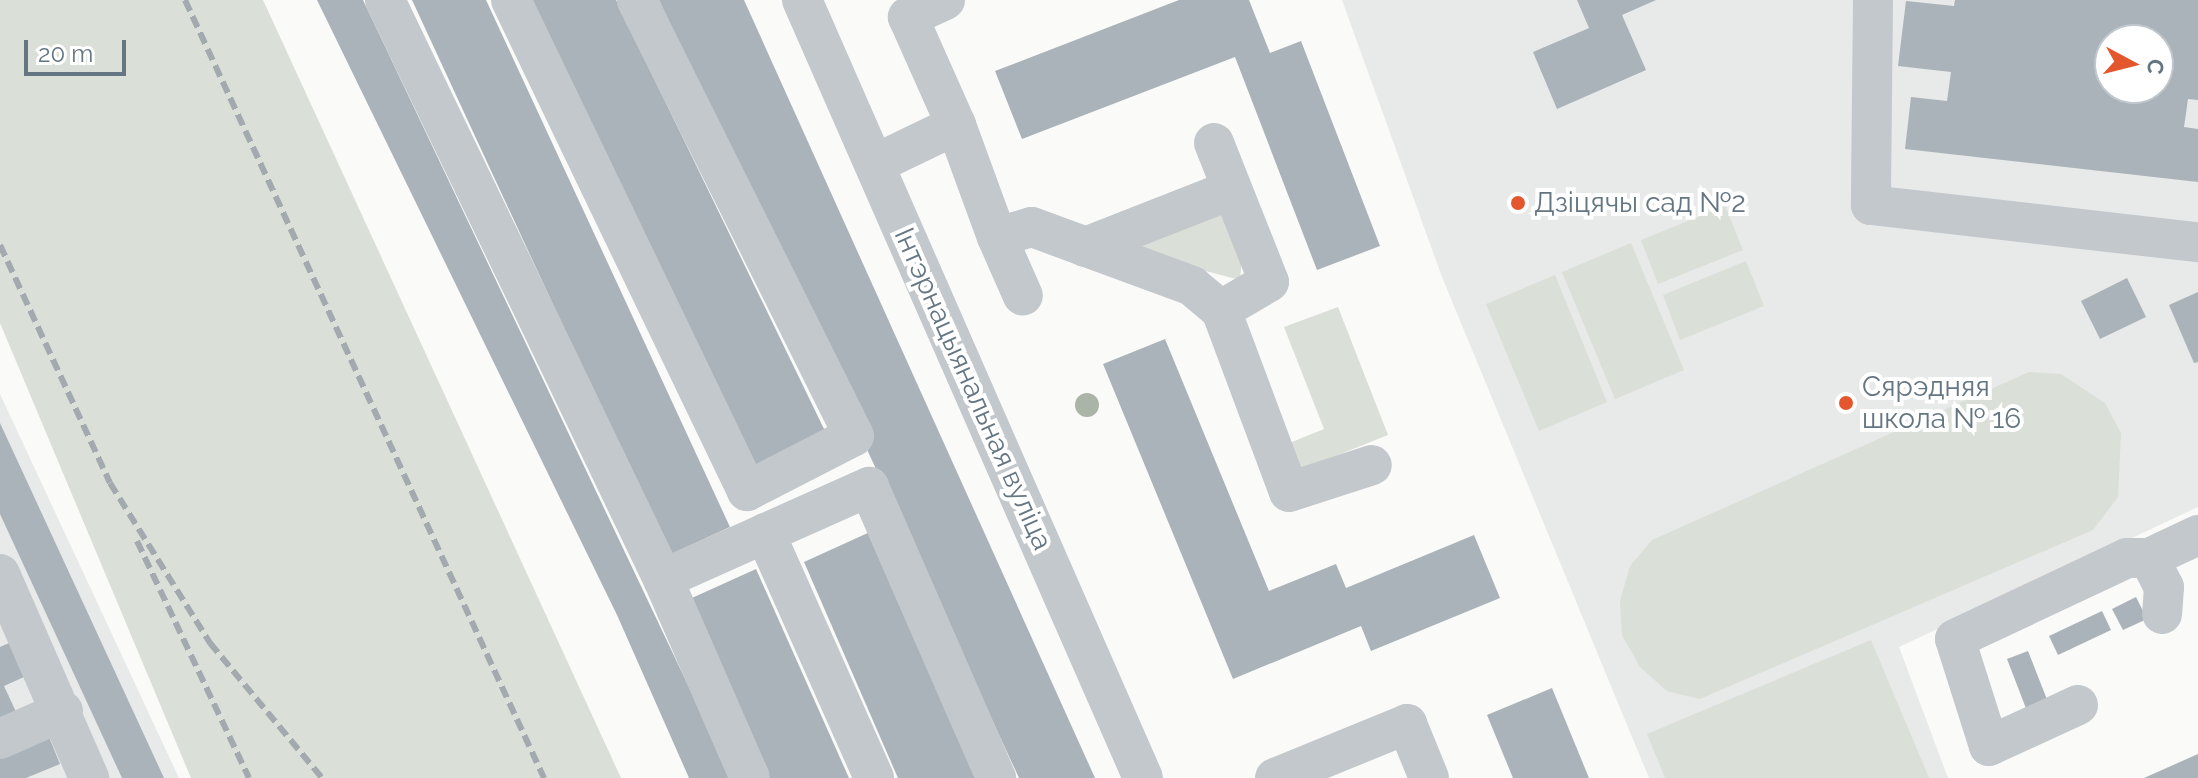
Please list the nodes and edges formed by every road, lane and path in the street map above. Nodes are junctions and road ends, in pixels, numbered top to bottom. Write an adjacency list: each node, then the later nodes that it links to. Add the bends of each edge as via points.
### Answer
1 (385, 0): 21 (street)
2 (511, 0): 3 (street, via 747,491 854,436)
3 (637, 0)
4 (802, 0): 10 (street, Інтэрнацыянальная вуліца)
5 (945, 0): 7 (street)
6 (1873, 0): 13 (street, via 1871,205)
7 (904, 8): 8 (street)
8 (956, 125): 10 (street); 12 (street)
9 (1214, 143): 11 (street)
10 (875, 164): 31 (street, Інтэрнацыянальная вуліца)
11 (1228, 191): 14 (street); 16 (street, via 1269,282)
12 (997, 237): 14 (street, via 1032,227); 15 (street)
13 (2198, 242)
14 (1085, 247): 16 (street, via 1192,286)
15 (1023, 296)
16 (1221, 310): 17 (street, via 1289,492)
17 (1372, 465)
18 (765, 533): 21 (street); 29 (street); 30 (street, via 869,487)
19 (2198, 535): 20 (street)
20 (2149, 558): 23 (street, via 2164,587); 24 (street, via 2127,558 1955,639 1989,746)
21 (663, 579): 28 (street)
22 (5, 595): 25 (street)
23 (2162, 614)
24 (2078, 705)
25 (63, 711): 26 (street); 27 (street)
26 (0, 739)
27 (89, 778)
28 (750, 778)
29 (874, 778)
30 (996, 778)
31 (1143, 778)
32 (1275, 778): 33 (street, via 1407,724)
33 (1429, 778)

